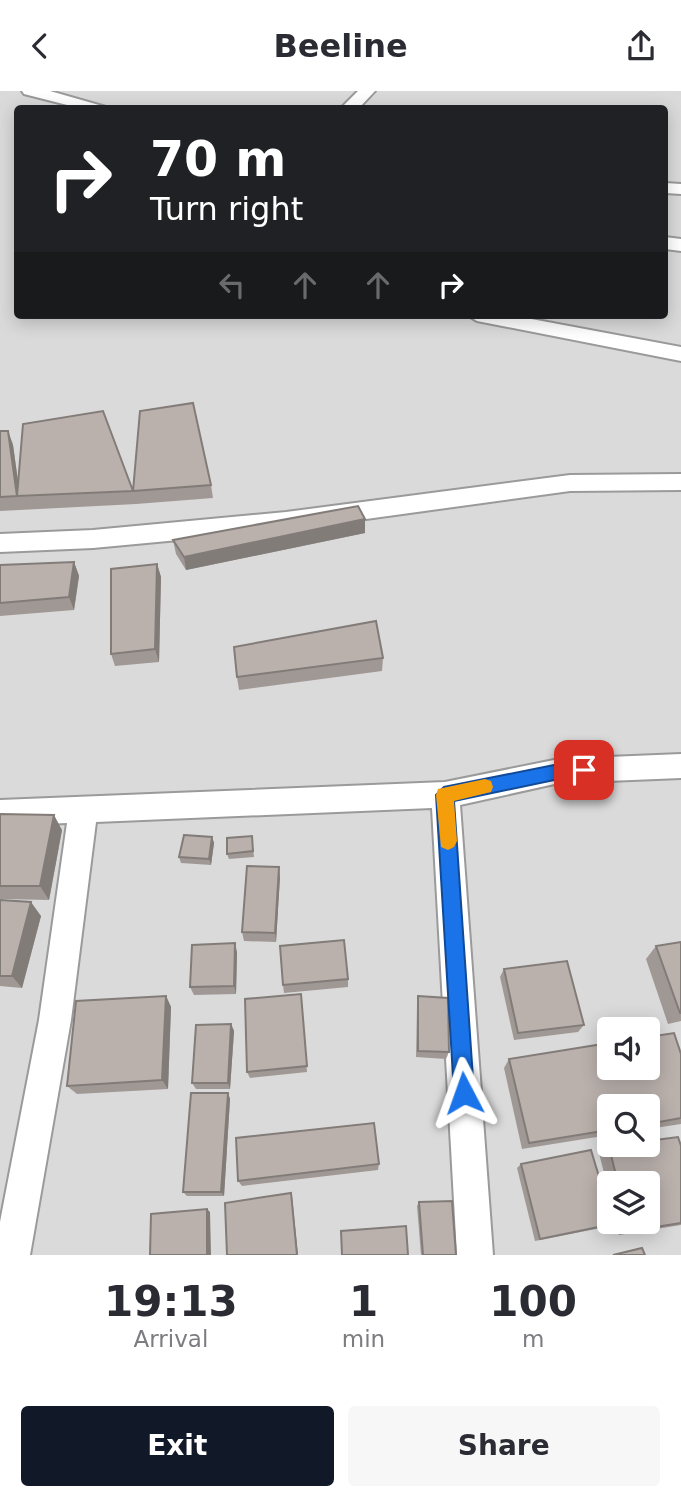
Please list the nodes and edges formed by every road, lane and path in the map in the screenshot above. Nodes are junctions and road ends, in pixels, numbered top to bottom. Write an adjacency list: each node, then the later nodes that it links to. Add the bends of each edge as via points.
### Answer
1 (30, 91): 3 (street)
2 (367, 91): 4 (street)
3 (88, 105)
4 (352, 105)
5 (497, 319): 6 (street)
6 (681, 355)
7 (681, 482): 8 (street, via 570,482 286,521)
8 (0, 543)
9 (681, 766): 10 (street, via 559,771)
10 (444, 795): 11 (street); 14 (street)
11 (83, 811): 12 (street); 13 (street, via 55,1020)
12 (0, 813)
13 (12, 1255)
14 (475, 1255)

